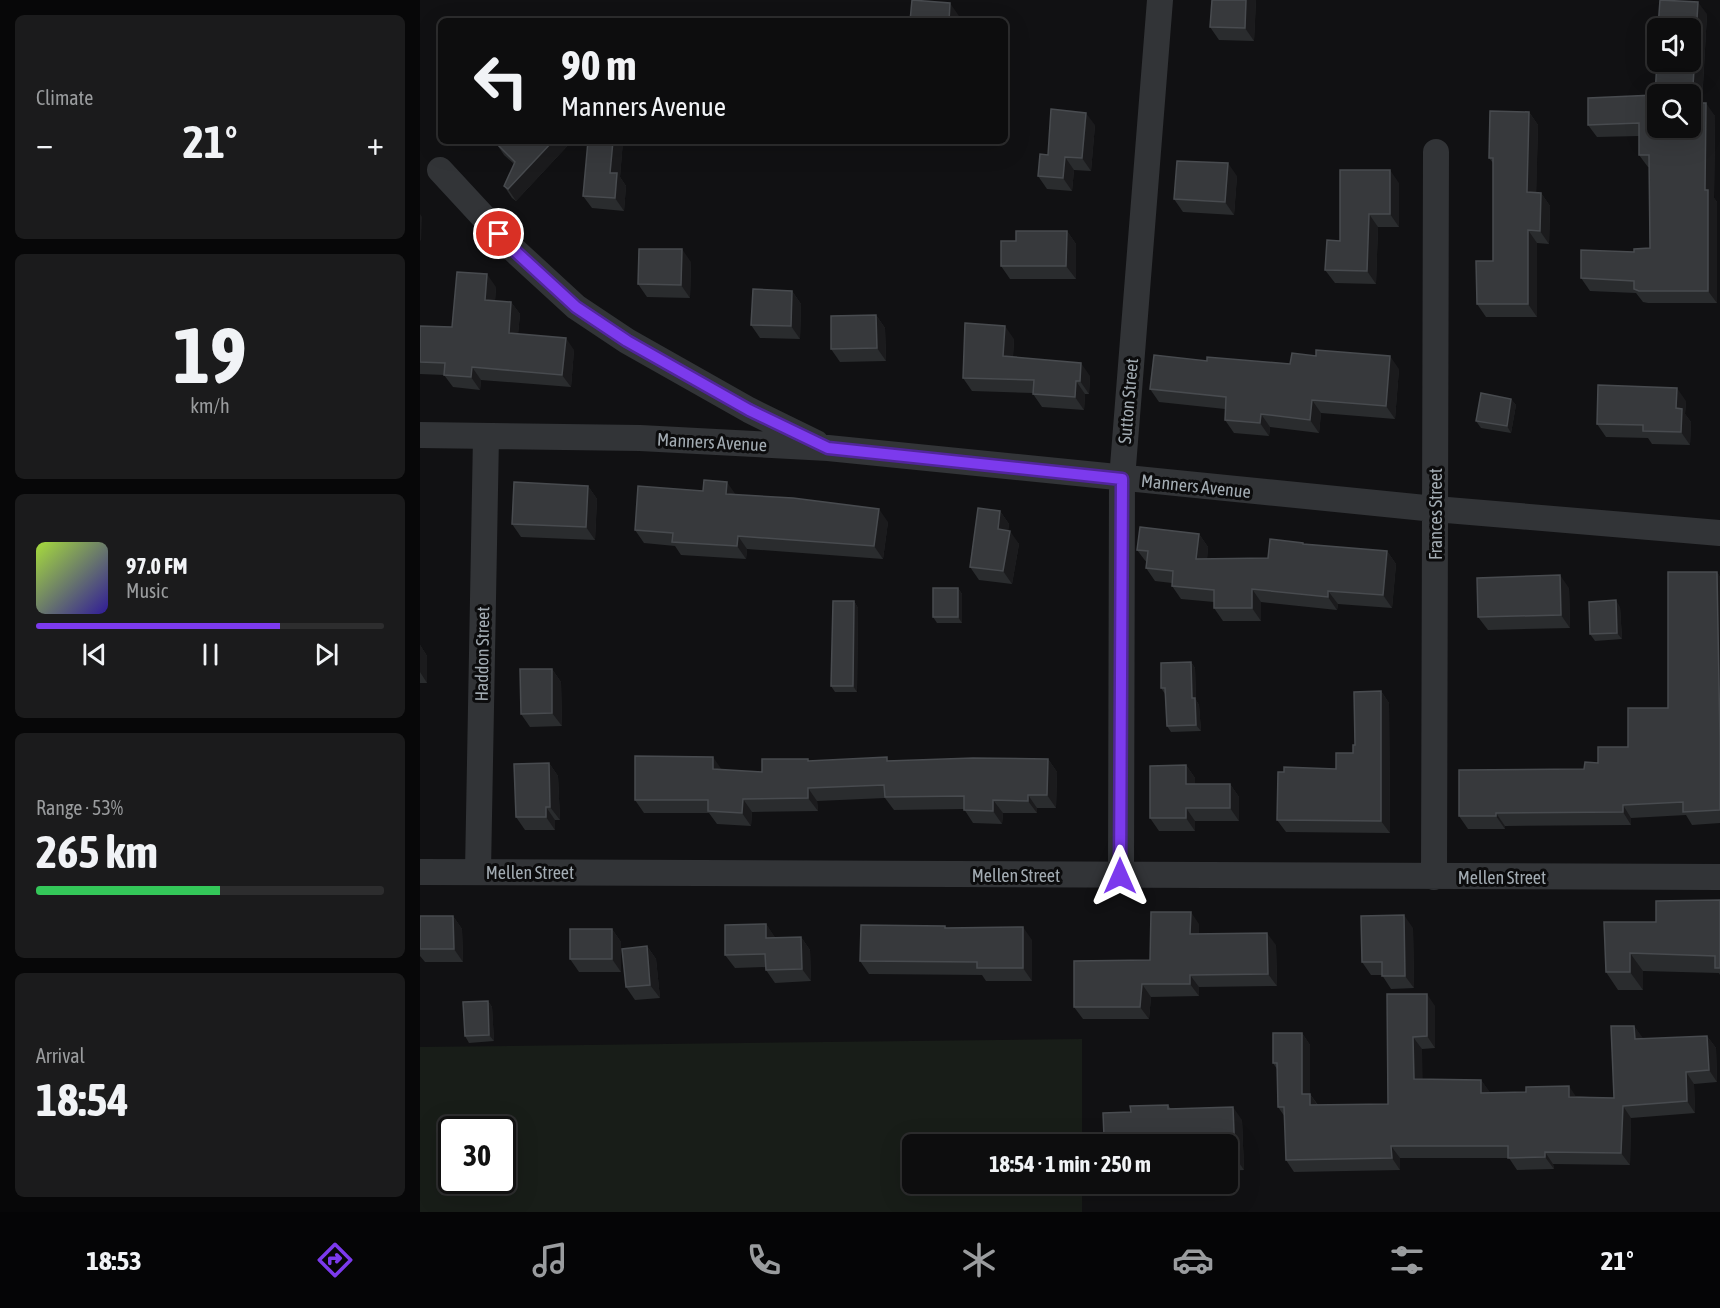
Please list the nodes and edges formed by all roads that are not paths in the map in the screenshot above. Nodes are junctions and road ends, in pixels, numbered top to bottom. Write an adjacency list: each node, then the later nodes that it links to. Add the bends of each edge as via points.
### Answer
1 (1160, 0): 7 (street, Sutton Street)
2 (1436, 152): 8 (street, Frances Street)
3 (440, 170): 6 (street, via 514,250 576,307 627,341 749,410)
4 (420, 435): 5 (street, Manners Avenue)
5 (486, 436): 6 (street, Manners Avenue, via 640,438); 10 (street, Haddon Street)
6 (828, 448): 7 (street, Manners Avenue)
7 (1122, 479): 8 (street, Manners Avenue); 12 (street, Sutton Street)
8 (1435, 509): 9 (street, Manners Avenue); 13 (street, Frances Street)
9 (1720, 533)
10 (478, 871): 11 (street, Mellen Street); 12 (street, Mellen Street)
11 (420, 872)
12 (1120, 876): 13 (street, Mellen Street)
13 (1434, 876): 14 (street, Mellen Street)
14 (1720, 877)

